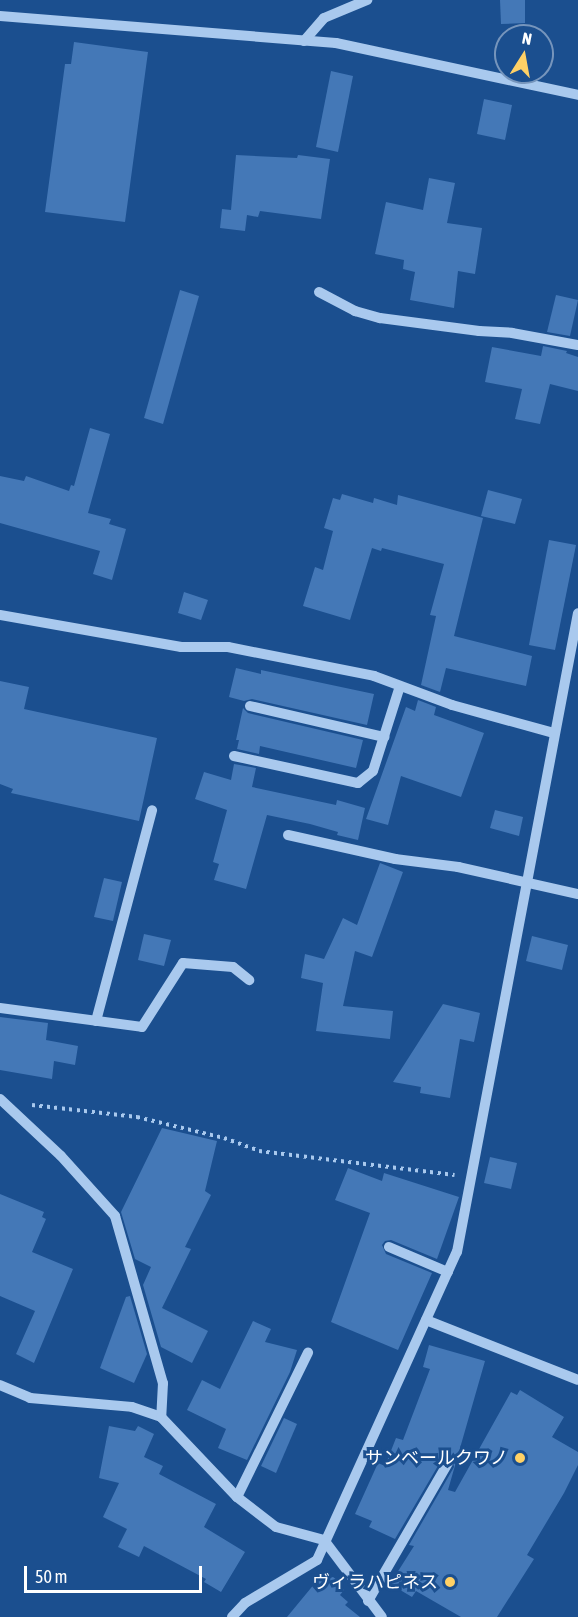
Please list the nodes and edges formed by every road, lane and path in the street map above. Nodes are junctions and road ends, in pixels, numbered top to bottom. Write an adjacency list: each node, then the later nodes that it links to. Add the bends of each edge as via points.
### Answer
1 (367, 0): 3 (street, via 324,18)
2 (0, 16): 3 (street)
3 (304, 41): 4 (street, via 336,43)
4 (578, 95)
5 (319, 292): 6 (street, via 355,311 380,318)
6 (578, 345)
7 (578, 613): 11 (street)
8 (0, 615): 9 (street, via 181,647 228,647 374,676)
9 (400, 686): 11 (street); 12 (street)
10 (250, 706): 12 (street)
11 (554, 733): 16 (street)
12 (384, 737): 13 (street, via 373,771 358,783)
13 (234, 756)
14 (152, 810): 20 (street)
15 (288, 835): 16 (street, via 395,859 458,867)
16 (526, 885): 17 (street); 22 (street)
17 (578, 894)
18 (249, 980): 20 (street, via 232,967 183,963 142,1027)
19 (0, 1008): 20 (street)
20 (96, 1021)
21 (2, 1101): 22 (path, via 136,1117 224,1138 259,1151); 29 (street, via 61,1156 115,1216 163,1383)
22 (473, 1177): 24 (street, via 457,1252)
23 (389, 1247): 24 (street)
24 (448, 1272): 25 (street)
25 (426, 1320): 27 (street); 32 (street)
26 (308, 1353): 31 (street)
27 (578, 1380)
28 (0, 1385): 29 (street, via 30,1398 132,1407)
29 (161, 1418): 31 (street)
30 (448, 1463): 33 (street)
31 (237, 1497): 32 (street, via 276,1527)
32 (324, 1540): 33 (street); 34 (street, via 317,1560 245,1603)
33 (368, 1601): 35 (street)
34 (232, 1617)
35 (382, 1617)

